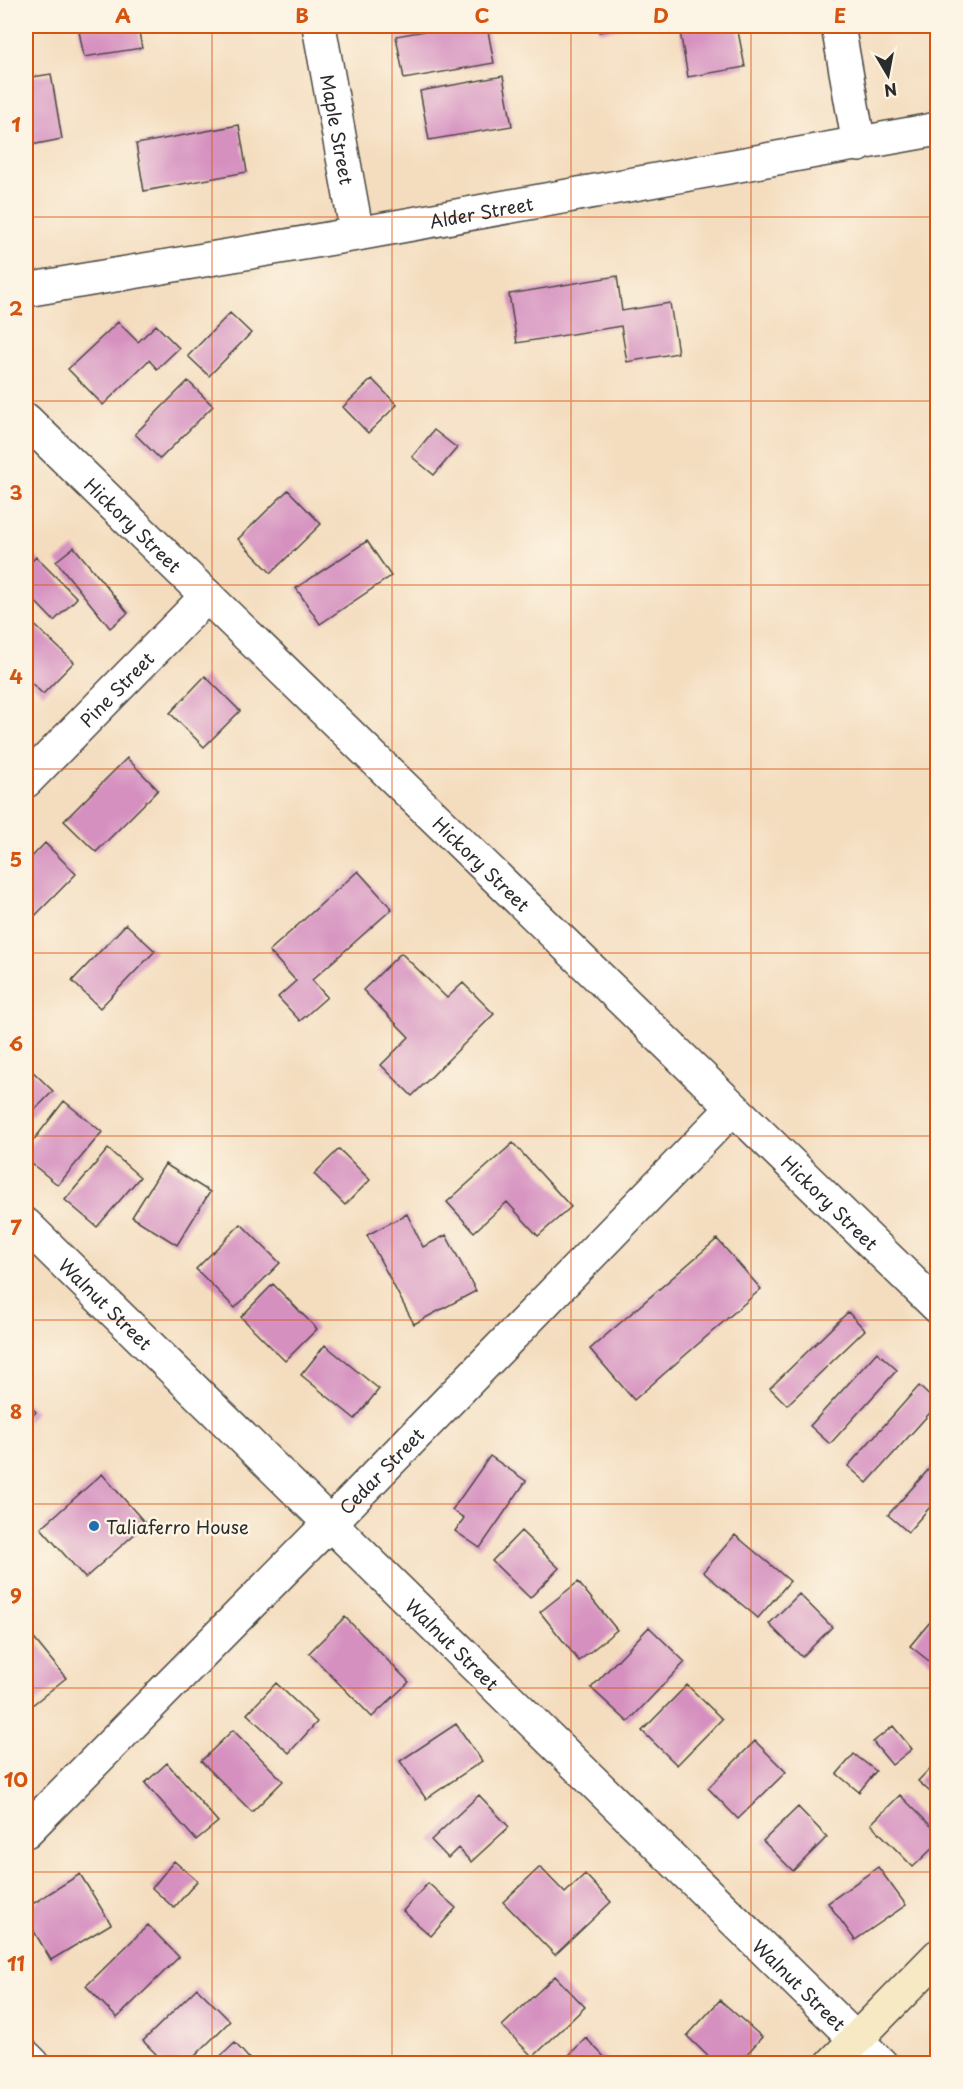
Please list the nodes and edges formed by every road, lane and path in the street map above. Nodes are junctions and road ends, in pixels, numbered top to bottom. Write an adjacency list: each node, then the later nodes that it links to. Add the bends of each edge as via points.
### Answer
1 (320, 26): 5 (street, Maple Street)
2 (838, 26): 4 (street)
3 (938, 129): 4 (street, Alder Street)
4 (859, 145): 5 (street, Alder Street)
5 (357, 234): 6 (street, Alder Street)
6 (26, 290)
7 (26, 420): 8 (street, Hickory Street)
8 (207, 596): 9 (street, Pine Street); 10 (street, Hickory Street)
9 (26, 781)
10 (733, 1108): 12 (street, Hickory Street); 13 (street, Cedar Street)
11 (26, 1225): 13 (street, Walnut Street)
12 (938, 1307)
13 (330, 1523): 14 (street, Cedar Street); 16 (street, Walnut Street)
14 (26, 1831)
15 (938, 1956): 16 (main road)
16 (856, 2038): 19 (main road); 20 (street, Walnut Street)
17 (26, 2057): 18 (street)
18 (33, 2064)
19 (832, 2064)
20 (882, 2064)

